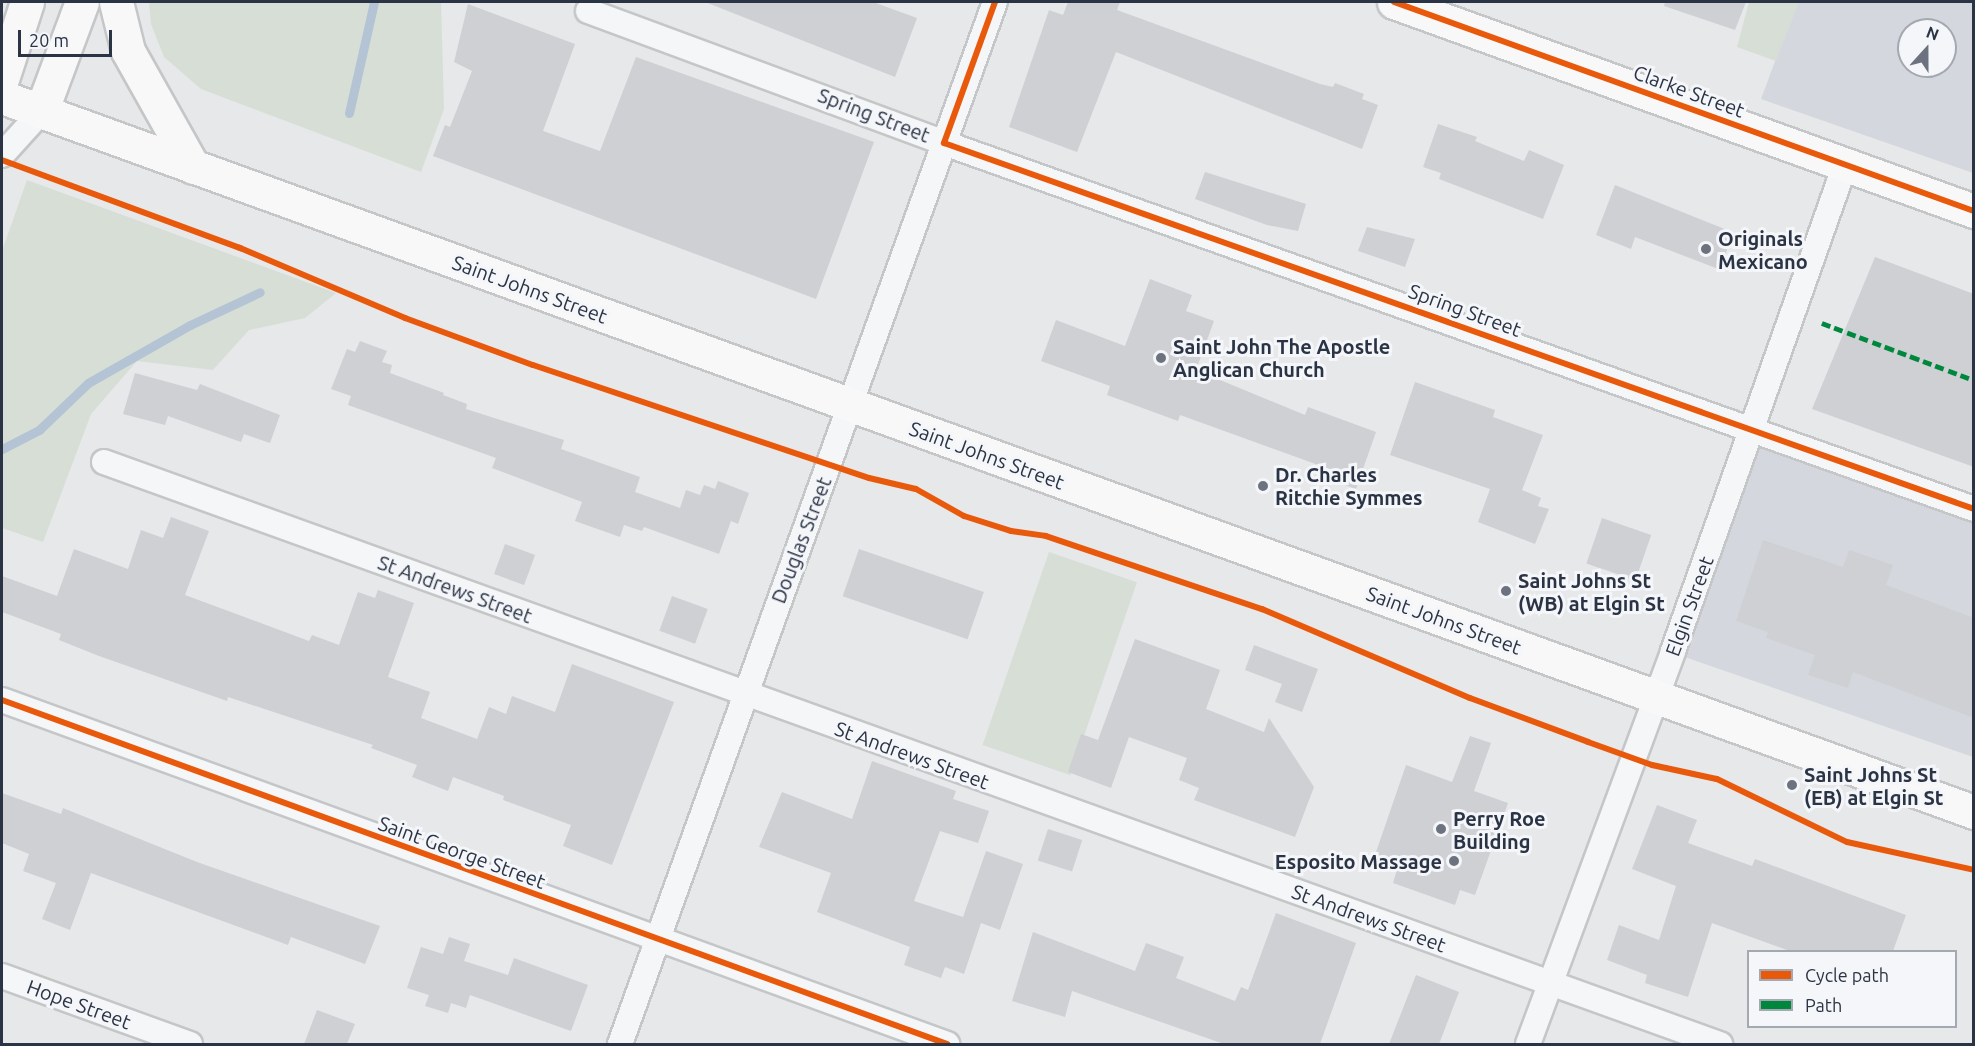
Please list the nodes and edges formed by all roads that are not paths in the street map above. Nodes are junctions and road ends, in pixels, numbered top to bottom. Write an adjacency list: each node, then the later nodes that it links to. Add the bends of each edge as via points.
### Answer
1 (27, 2): 7 (main road)
2 (82, 2): 9 (main road)
3 (116, 2): 13 (main road, via 128,51)
4 (995, 2): 10 (street, Douglas Street)
5 (1394, 2): 12 (main road, Clarke Street)
6 (588, 11): 10 (street, Spring Street)
7 (2, 79)
8 (2, 97): 9 (main road, Saint Johns Street)
9 (41, 112): 11 (street); 13 (main road, Saint Johns Street)
10 (944, 143): 15 (street, Douglas Street); 16 (street, Spring Street)
11 (2, 155)
12 (1845, 165): 14 (main road, Clarke Street); 16 (street, Elgin Street)
13 (193, 166): 15 (main road, Saint Johns Street)
14 (1974, 211)
15 (851, 406): 19 (street, Douglas Street); 20 (main road, Saint Johns Street)
16 (1752, 430): 18 (street, Spring Street); 20 (street, Elgin Street)
17 (104, 462): 19 (street, St Andrews Street)
18 (1974, 509)
19 (743, 693): 23 (street, Douglas Street); 25 (street, St Andrews Street)
20 (1656, 696): 22 (main road, Saint Johns Street); 25 (street, Elgin Street)
21 (2, 700): 23 (street, Saint George Street)
22 (1974, 812)
23 (657, 942): 27 (street, Douglas Street); 28 (street, Saint George Street)
24 (2, 976): 26 (street, Hope Street)
25 (1551, 982): 29 (street, Elgin Street); 30 (street, St Andrews Street)
26 (190, 1044)
27 (620, 1044)
28 (947, 1044)
29 (1528, 1044)
30 (1720, 1044)

